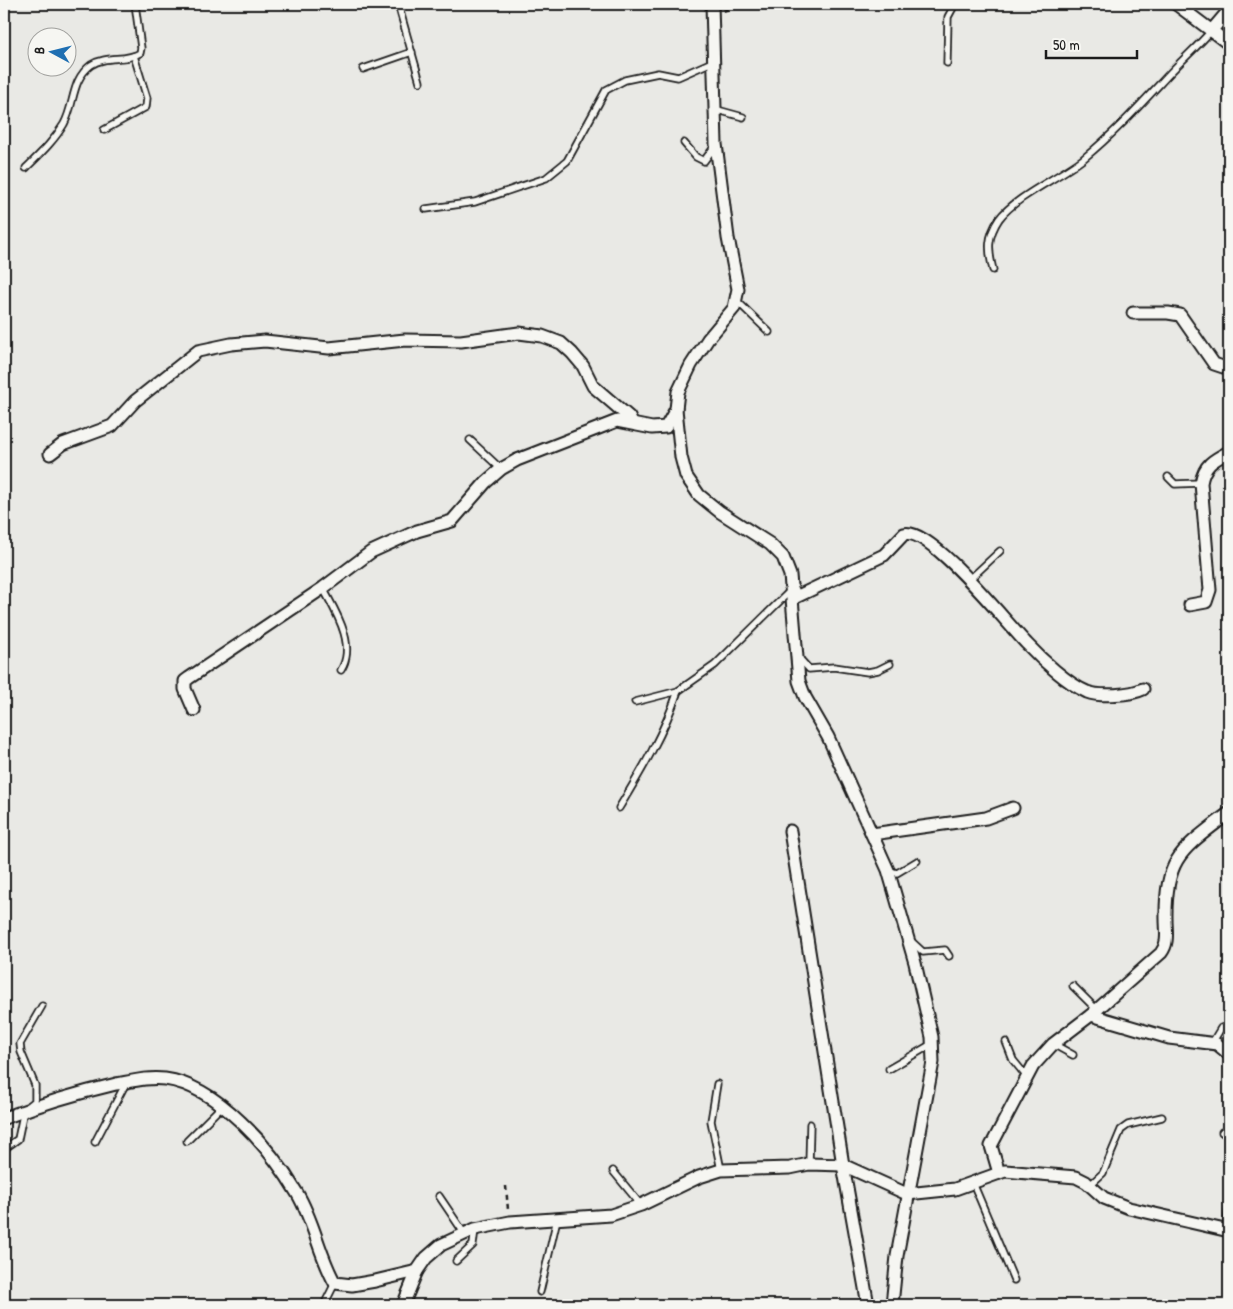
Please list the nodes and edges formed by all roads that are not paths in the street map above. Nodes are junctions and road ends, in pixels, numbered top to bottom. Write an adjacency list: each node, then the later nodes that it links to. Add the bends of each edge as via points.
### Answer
1 (135, 4): 10 (lane, via 141,48 140,53)
2 (398, 4): 9 (lane)
3 (712, 4): 11 (street)
4 (955, 4): 12 (lane, via 948,17)
5 (1176, 4): 7 (street)
6 (1229, 10): 7 (street)
7 (1212, 30): 8 (street); 22 (lane, via 1112,134 1082,160 1006,211 988,245)
8 (1229, 44)
9 (412, 52): 13 (lane); 14 (lane)
10 (134, 56): 17 (lane, via 147,98 146,107); 20 (lane, via 101,60 91,65 74,88 65,122)
11 (712, 62): 15 (street); 21 (lane, via 678,77 658,73 625,80 606,90 567,160 546,178 475,202)
12 (947, 63)
13 (363, 69)
14 (420, 82)
15 (714, 109): 16 (lane); 19 (street)
16 (743, 117)
17 (104, 130)
18 (684, 143): 19 (lane, via 704,161)
19 (716, 144): 23 (street, via 728,238 737,279)
20 (26, 168)
21 (426, 209)
22 (993, 270)
23 (736, 301): 25 (lane); 27 (street, via 691,365 678,392)
24 (1133, 313): 26 (street, via 1180,315 1214,364)
25 (769, 332)
26 (1229, 369)
27 (676, 410): 28 (street, via 666,427 652,428); 37 (street, via 681,457 692,488 720,512 777,550 788,568)
28 (632, 423): 31 (street, via 593,386 572,353 561,343 542,336 519,333 461,341 405,340 337,348 265,341 198,351 135,400 112,426 63,444); 32 (street, via 617,421)
29 (470, 440): 32 (lane)
30 (1229, 452): 34 (street, via 1209,463)
31 (50, 454)
32 (500, 469): 38 (street, via 452,521 384,544)
33 (1168, 478): 34 (lane, via 1176,484)
34 (1200, 483): 39 (street, via 1210,590 1206,602)
35 (1000, 551): 36 (lane)
36 (970, 579): 37 (street, via 938,550 908,533 884,555 813,590 796,597); 43 (street, via 1027,644 1080,687 1088,692 1119,694 1134,694)
37 (791, 587): 40 (street); 44 (lane, via 715,665)
38 (323, 588): 42 (lane, via 345,636 347,657); 46 (street, via 189,678 185,688)
39 (1190, 605)
40 (796, 656): 41 (lane, via 809,670 834,667 868,672); 51 (street, via 805,697 828,737)
41 (890, 664)
42 (341, 670)
43 (1143, 689)
44 (678, 691): 45 (lane); 47 (lane, via 656,745)
45 (635, 702)
46 (194, 710)
47 (619, 808)
48 (1013, 808): 51 (street, via 986,818)
49 (1229, 813): 58 (street, via 1191,842 1175,861 1166,893 1164,949)
50 (790, 831): 81 (street)
51 (872, 834): 53 (street)
52 (917, 861): 53 (lane, via 897,873)
53 (888, 870): 54 (street)
54 (909, 938): 55 (lane, via 923,952 945,950); 62 (street)
55 (949, 956)
56 (1073, 986): 58 (lane)
57 (42, 1006): 71 (lane, via 20,1044 20,1052 35,1085 35,1101)
58 (1094, 1012): 61 (street, via 1169,1038); 63 (street)
59 (1221, 1028): 61 (lane)
60 (1006, 1042): 67 (lane, via 1013,1060)
61 (1212, 1043): 64 (street)
62 (932, 1044): 66 (lane); 87 (street, via 933,1062)
63 (1053, 1044): 65 (lane); 67 (street)
64 (1229, 1054)
65 (1073, 1055)
66 (888, 1069)
67 (1027, 1077): 84 (street, via 991,1146)
68 (127, 1082): 70 (street, via 167,1079 196,1089); 71 (street, via 62,1097); 78 (lane)
69 (717, 1084): 82 (lane, via 711,1121)
70 (222, 1106): 77 (lane); 97 (street, via 267,1150 297,1192)
71 (24, 1110): 73 (street); 79 (lane, via 18,1139)
72 (1162, 1117): 86 (lane, via 1128,1125 1121,1130 1103,1173)
73 (4, 1118)
74 (810, 1124): 80 (lane)
75 (1222, 1132): 76 (lane)
76 (1229, 1137)
77 (187, 1141)
78 (94, 1142)
79 (4, 1149)
80 (809, 1164): 81 (street); 82 (street, via 790,1168)
81 (843, 1166): 87 (street); 101 (street)
82 (721, 1170): 89 (street)
83 (613, 1171): 89 (lane)
84 (999, 1173): 85 (street); 86 (street, via 1065,1175)
85 (973, 1183): 87 (street, via 956,1189); 96 (lane)
86 (1090, 1185): 93 (street, via 1104,1198 1128,1208)
87 (908, 1194): 102 (street)
88 (439, 1196): 92 (lane)
89 (641, 1205): 91 (street, via 612,1215)
90 (1229, 1205): 93 (lane)
91 (557, 1219): 92 (street, via 510,1222); 98 (lane)
92 (469, 1231): 94 (lane, via 473,1245); 95 (street, via 433,1251)
93 (1228, 1231)
94 (456, 1261)
95 (417, 1270): 97 (street, via 352,1285); 100 (street)
96 (1014, 1280)
97 (338, 1284): 99 (lane)
98 (540, 1292)
99 (324, 1305)
100 (403, 1305)
101 (868, 1305)
102 (892, 1305)

